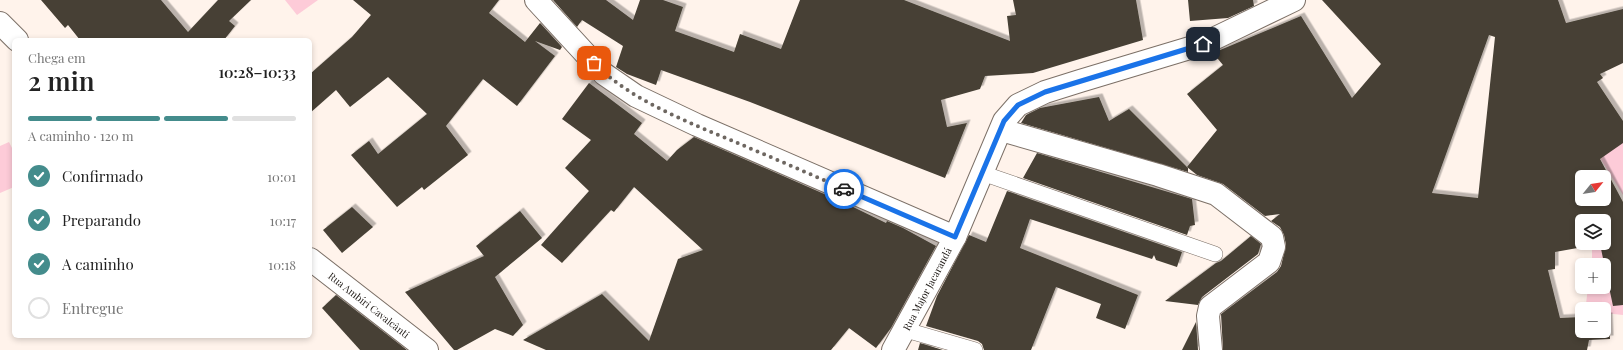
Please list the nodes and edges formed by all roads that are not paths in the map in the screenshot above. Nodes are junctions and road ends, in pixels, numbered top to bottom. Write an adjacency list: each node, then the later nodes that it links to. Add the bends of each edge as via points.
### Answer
1 (536, 0): 7 (street, via 604,74 636,96)
2 (1294, 0): 5 (street, Rua Major Jacarandá, via 1203,44 1045,92 1018,105 1004,121)
3 (0, 23): 4 (street)
4 (15, 38)
5 (1001, 130): 6 (street, Rua Major Jacarandá); 14 (street, via 1216,194 1272,237 1275,242 1269,262 1210,307 1208,316)
6 (982, 173): 7 (street, Rua Major Jacarandá); 8 (lane)
7 (955, 237): 10 (street, Rua Major Jacarandá)
8 (1215, 254)
9 (312, 261): 11 (street, Rua Ambíri Cavalcânti)
10 (906, 330): 12 (street, Rua Major Jacarandá); 13 (lane)
11 (427, 350)
12 (893, 350)
13 (975, 350)
14 (1212, 350)

